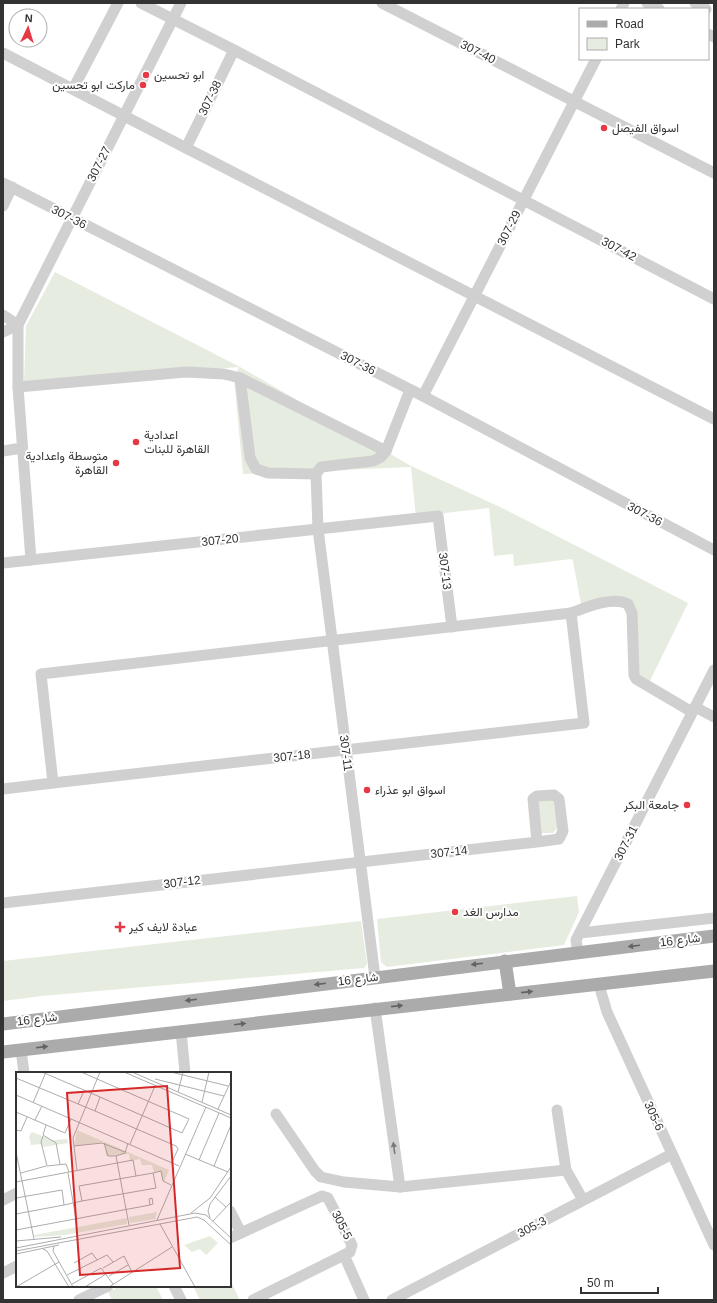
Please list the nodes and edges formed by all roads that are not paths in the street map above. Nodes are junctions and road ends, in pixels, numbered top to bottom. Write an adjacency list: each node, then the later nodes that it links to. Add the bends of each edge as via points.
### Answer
1 (118, 3): 13 (street)
2 (141, 3): 9 (street)
3 (181, 3): 9 (street, 307-27)
4 (382, 3): 14 (street, 307-40)
5 (647, 3): 7 (street)
6 (695, 3): 8 (street)
7 (657, 8)
8 (704, 8)
9 (173, 19): 10 (street); 15 (street, 307-27)
10 (234, 50): 16 (street, 307-38); 19 (street)
11 (3, 53): 13 (street)
12 (595, 60): 14 (street, 307-29)
13 (73, 89): 15 (street)
14 (574, 102): 17 (street); 19 (street, 307-29)
15 (124, 116): 16 (street); 21 (street, 307-27)
16 (186, 148): 22 (street)
17 (714, 173)
18 (7, 185): 20 (street); 21 (street, 307-36)
19 (524, 200): 22 (street, 307-29); 23 (street, 307-42)
20 (3, 206)
21 (72, 218): 25 (street, 307-27); 29 (street, 307-36)
22 (474, 296): 30 (street, 307-29); 31 (street)
23 (714, 299)
24 (3, 315): 25 (street)
25 (18, 325): 26 (street); 28 (street)
26 (3, 332)
27 (240, 378): 28 (street, via 224,374 186,372); 34 (street); 35 (street, via 250,458 256,469 268,473)
28 (18, 387): 32 (street)
29 (410, 390): 30 (street, 307-36); 34 (street)
30 (423, 396): 38 (street, 307-36)
31 (714, 419)
32 (22, 448): 33 (street); 39 (street)
33 (3, 451)
34 (386, 451): 35 (street, via 373,461 322,467)
35 (316, 474): 37 (street, 307-11)
36 (438, 516): 37 (street, 307-20); 42 (street, 307-13)
37 (318, 529): 39 (street, 307-20); 43 (street, 307-11)
38 (713, 547)
39 (31, 560): 40 (street, 307-20)
40 (3, 563)
41 (571, 613): 42 (street); 45 (street, via 620,600 628,604 632,613 636,679); 47 (street, 307-18, via 584,723)
42 (452, 627): 43 (street)
43 (332, 640): 47 (street, 307-11); 48 (street, via 41,674)
44 (714, 670): 45 (street, 307-31)
45 (693, 710): 46 (street); 54 (street, 307-31)
46 (714, 718)
47 (346, 750): 48 (street, 307-18); 51 (street, 307-11)
48 (53, 783): 49 (street, 307-18)
49 (3, 790)
50 (537, 842): 51 (street, 307-14)
51 (360, 862): 52 (street, 307-12); 59 (street, 307-11)
52 (3, 903)
53 (714, 918): 54 (street)
54 (580, 933): 56 (street, 307-31, via 576,940)
55 (714, 936): 56 (main road, شارع 16, one-way to 56)
56 (578, 952): 57 (main road, شارع 16)
57 (505, 961): 59 (main road, شارع 16, one-way to 59); 61 (main road)
58 (714, 971): 60 (main road)
59 (375, 977): 63 (main road, شارع 16, one-way to 63)
60 (599, 985): 61 (main road, one-way to 60); 71 (street, 305-6, via 607,1012)
61 (510, 994): 62 (main road, one-way to 61)
62 (375, 1008): 64 (main road, one-way to 62); 73 (street, one-way to 62)
63 (3, 1024)
64 (181, 1031): 65 (main road, one-way to 64); 68 (street)
65 (22, 1050): 66 (main road); 67 (street)
66 (3, 1052)
67 (24, 1072)
68 (185, 1072)
69 (557, 1110): 72 (street)
70 (276, 1114): 73 (street, via 321,1176 344,1182)
71 (672, 1154): 76 (street, 305-3); 80 (street, 305-6)
72 (566, 1170): 73 (street); 76 (street)
73 (400, 1187)
74 (16, 1194): 75 (street)
75 (3, 1200)
76 (583, 1200): 91 (street, 305-3)
77 (231, 1213): 78 (street)
78 (241, 1233): 79 (street, 305-5); 81 (street, 305-5, via 324,1196 328,1198 352,1245 350,1252)
79 (231, 1238)
80 (714, 1245)
81 (344, 1255): 89 (street, 305-5); 90 (street)
82 (16, 1266): 83 (street)
83 (3, 1273)
84 (107, 1287): 86 (street)
85 (174, 1287): 88 (street)
86 (92, 1297): 87 (street)
87 (79, 1300)
88 (181, 1300)
89 (253, 1300)
90 (364, 1300)
91 (392, 1300)

